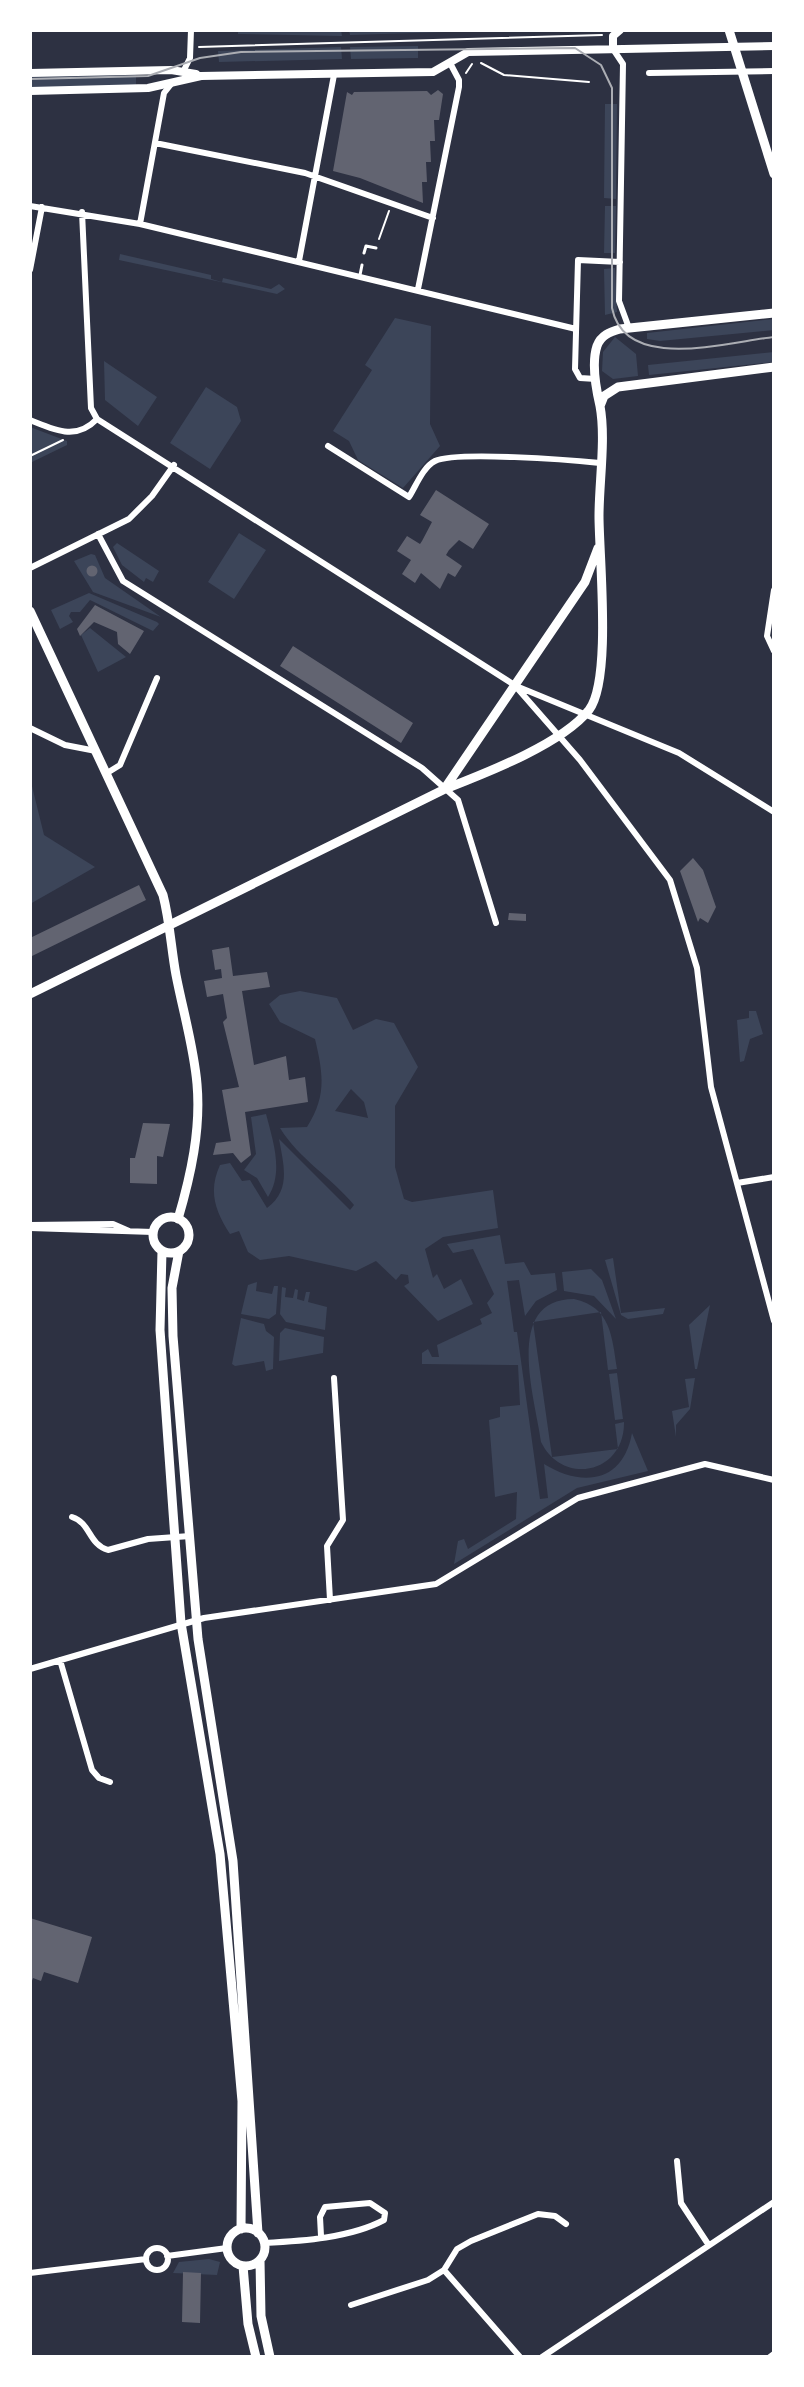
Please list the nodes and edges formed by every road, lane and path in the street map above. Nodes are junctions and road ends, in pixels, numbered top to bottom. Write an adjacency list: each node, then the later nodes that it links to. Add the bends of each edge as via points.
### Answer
1 (191, 30): 6 (street)
2 (620, 30): 7 (street, via 613,36)
3 (729, 30): 20 (main road)
4 (602, 35): 6 (path)
5 (774, 46): 7 (street)
6 (191, 48): 9 (street)
7 (613, 49): 8 (street, via 468,52); 32 (street, via 623,64)
8 (450, 63): 14 (street, via 433,72); 26 (street, via 459,87)
9 (184, 71): 12 (street); 15 (street); 16 (street)
10 (774, 71): 13 (street)
11 (464, 72): 17 (path, via 469,74 471,64 479,61 504,75)
12 (30, 73)
13 (649, 73)
14 (334, 75): 15 (street); 21 (street)
15 (201, 76): 16 (street)
16 (173, 82): 18 (street, via 148,88); 19 (street, via 164,93)
17 (589, 82)
18 (30, 91)
19 (155, 143): 21 (street); 27 (street)
20 (774, 174)
21 (314, 176): 26 (street); 31 (street)
22 (30, 206): 23 (street)
23 (42, 207): 25 (street); 28 (street)
24 (389, 210): 29 (path)
25 (82, 212): 27 (street); 44 (street, via 91,408)
26 (433, 218): 36 (street)
27 (140, 224): 31 (street)
28 (33, 237): 34 (street)
29 (376, 248): 30 (lane, via 366,246)
30 (364, 253)
31 (299, 261): 35 (street)
32 (620, 262): 38 (street, via 619,301); 39 (street, via 578,260)
33 (362, 265): 35 (lane)
34 (30, 270)
35 (360, 275): 36 (street)
36 (418, 289): 39 (street)
37 (774, 313): 38 (main road)
38 (627, 325): 41 (main road, via 598,343)
39 (576, 329): 41 (street, via 576,374)
40 (774, 367): 42 (main road)
41 (596, 378): 42 (main road); 43 (main road)
42 (618, 387): 43 (main road)
43 (600, 406): 49 (main road)
44 (97, 419): 45 (street, via 83,430 67,433); 50 (street)
45 (30, 420)
46 (64, 439): 48 (path)
47 (328, 446): 49 (street, via 409,497 428,468 444,459)
48 (30, 456)
49 (600, 463): 52 (main road)
50 (174, 465): 51 (street, via 143,507); 58 (street)
51 (98, 534): 53 (street); 64 (street, via 123,581 422,768)
52 (599, 545): 58 (main road, via 585,582); 59 (main road, via 603,587 598,689)
53 (30, 568)
54 (774, 590): 56 (street, via 767,636)
55 (30, 611): 62 (main road)
56 (774, 651)
57 (157, 678): 63 (street, via 120,765)
58 (516, 686): 59 (street); 61 (street); 64 (main road)
59 (584, 714): 61 (main road); 65 (street, via 679,753)
60 (30, 728): 62 (street, via 65,745)
61 (557, 734): 64 (main road); 70 (street, via 670,880 692,943 711,1087)
62 (96, 751): 63 (main road)
63 (107, 773): 67 (main road, via 163,895)
64 (445, 789): 66 (street, via 459,804); 67 (main road)
65 (774, 812)
66 (496, 923)
67 (171, 925): 68 (main road); 71 (main road, via 198,1106)
68 (30, 994)
69 (774, 1177): 70 (street)
70 (737, 1183): 76 (street)
71 (178, 1219): 73 (main road, via 164,1218); 75 (main road, via 188,1232)
72 (30, 1227): 73 (street)
73 (153, 1232): 74 (main road)
74 (162, 1251): 75 (main road); 80 (main road, via 160,1330)
75 (179, 1251): 81 (main road, via 172,1323)
76 (774, 1321)
77 (334, 1378): 82 (street, via 343,1520 327,1546)
78 (774, 1480): 82 (street, via 705,1464 674,1472 578,1498 436,1584)
79 (72, 1517): 80 (street, via 84,1523 94,1543 108,1550)
80 (176, 1536): 81 (street); 84 (main road)
81 (190, 1536): 83 (main road)
82 (330, 1600): 83 (street)
83 (196, 1619): 84 (street); 92 (main road, via 233,1861)
84 (181, 1623): 85 (street); 91 (main road, via 220,1854 242,2101)
85 (60, 1660): 86 (street); 87 (street, via 92,1770)
86 (30, 1669)
87 (110, 1782)
88 (677, 2161): 95 (street, via 681,2203)
89 (774, 2202): 95 (street)
90 (566, 2224): 101 (street, via 538,2214 457,2249)
91 (241, 2229): 92 (main road); 96 (main road)
92 (258, 2233): 94 (main road)
93 (321, 2236): 93 (street, via 320,2213 330,2205 370,2203 385,2213 384,2220 367,2229); 94 (street)
94 (264, 2243): 99 (main road)
95 (708, 2244): 107 (street)
96 (227, 2248): 97 (street); 100 (main road, via 232,2261)
97 (167, 2256): 98 (street, via 155,2249); 98 (street, via 159,2269 151,2268)
98 (146, 2259): 102 (street)
99 (260, 2260): 100 (main road); 105 (main road, via 261,2316)
100 (243, 2266): 104 (main road)
101 (444, 2270): 103 (street); 106 (street)
102 (30, 2273)
103 (351, 2305)
104 (256, 2357)
105 (270, 2357)
106 (520, 2357)
107 (542, 2357)

